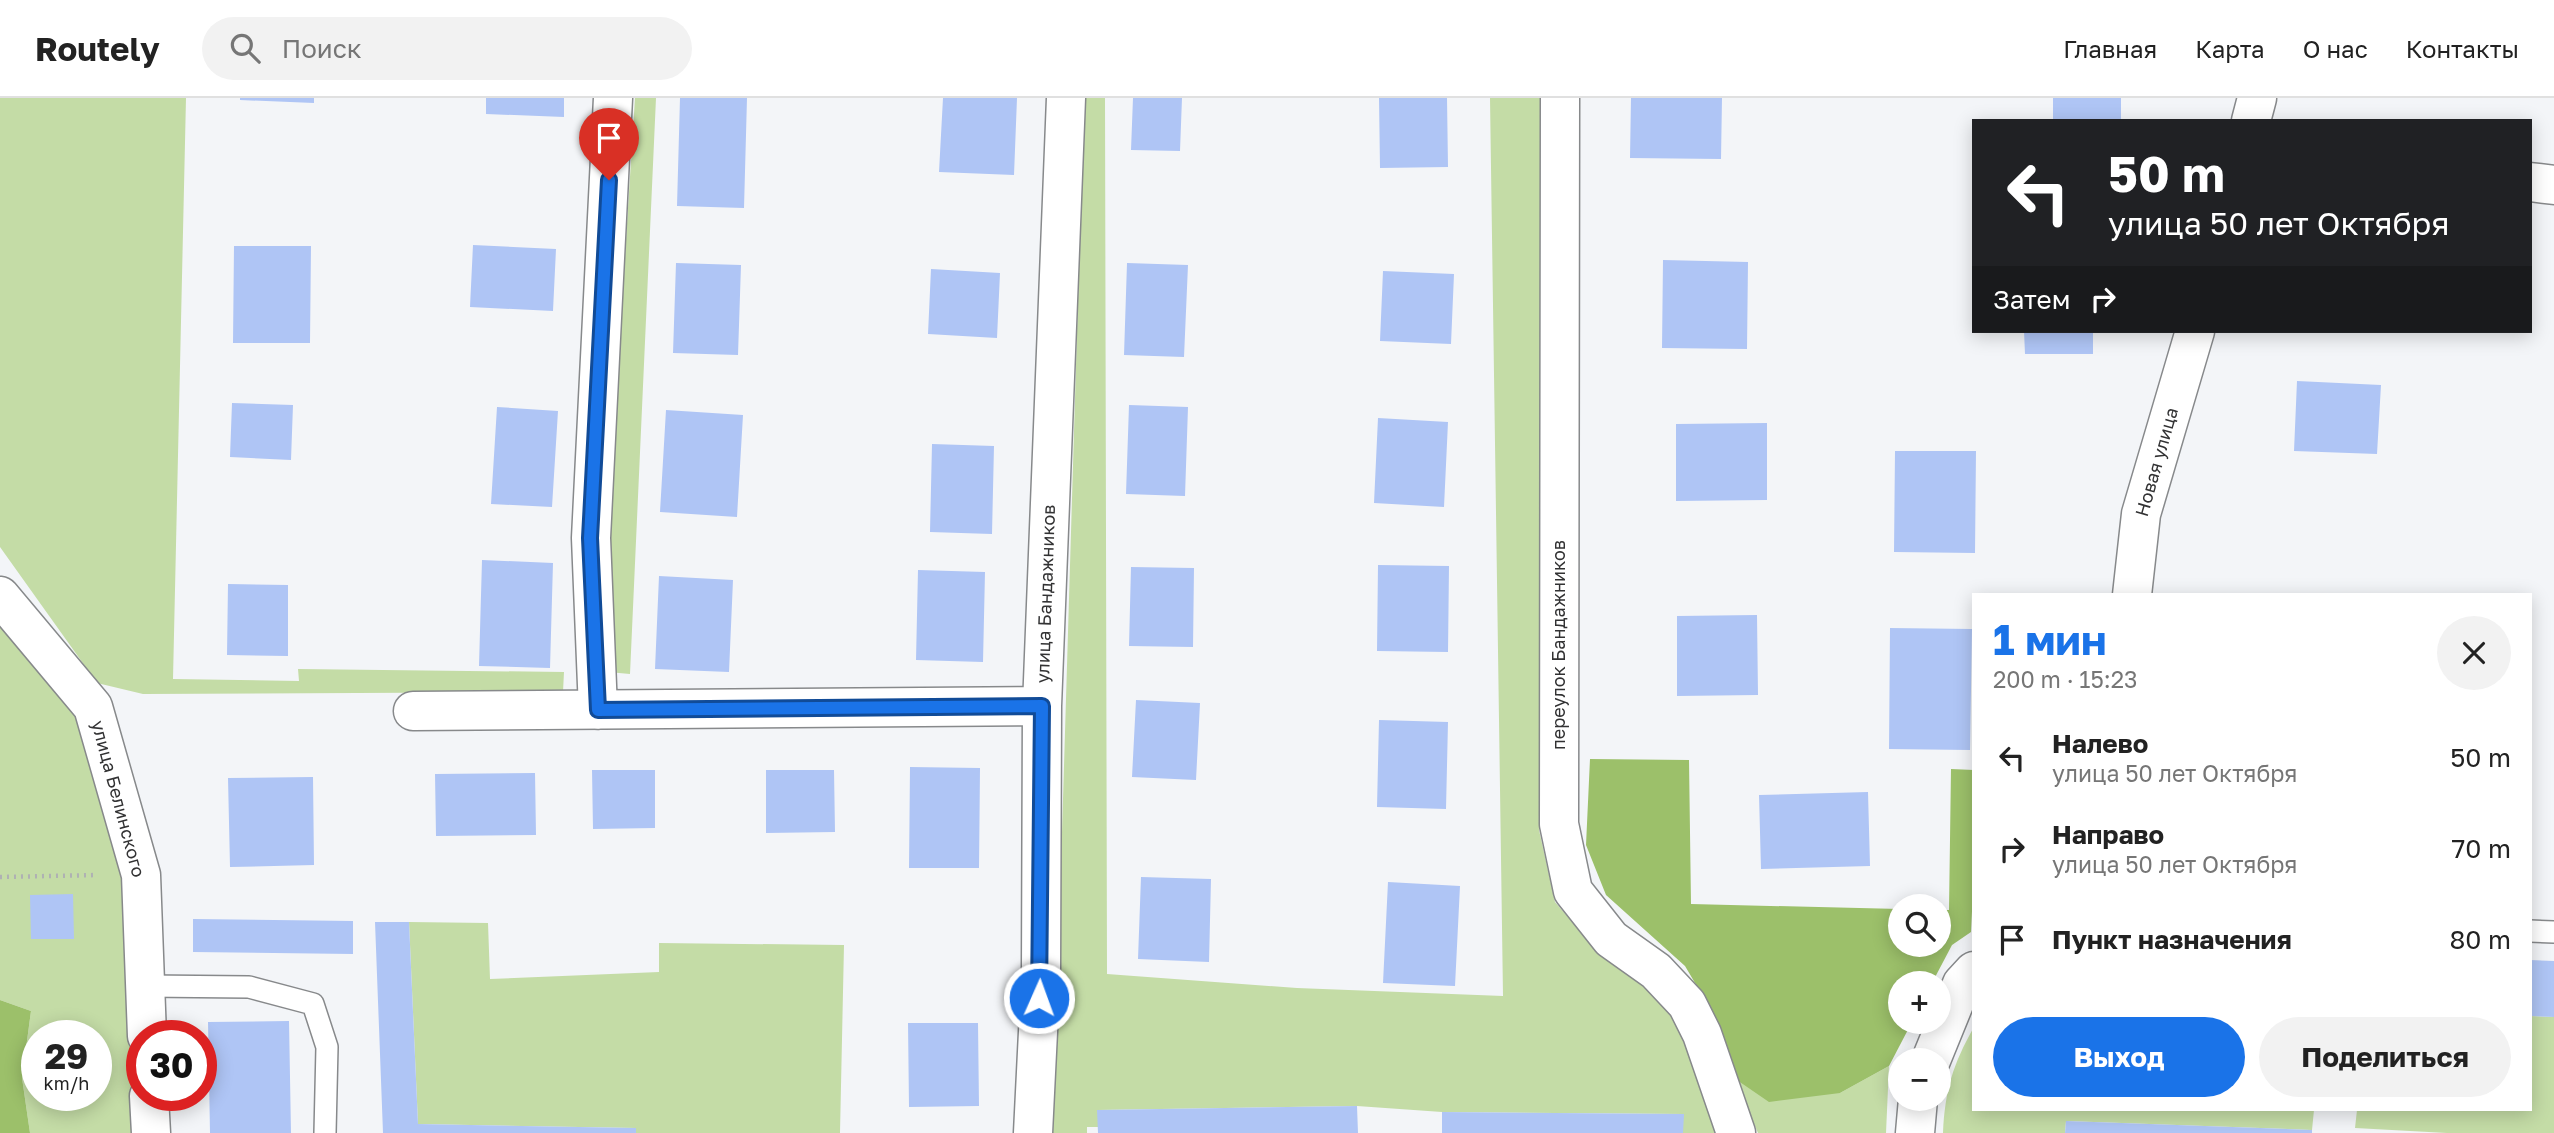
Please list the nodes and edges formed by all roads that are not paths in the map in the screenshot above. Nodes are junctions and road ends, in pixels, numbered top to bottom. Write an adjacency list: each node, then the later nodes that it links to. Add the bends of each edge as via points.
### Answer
1 (613, 98): 12 (street, via 590,538)
2 (1066, 98): 11 (street, улица Бандажников)
3 (1560, 98): 25 (street, переулок Бандажников, via 1559,824 1573,891 1611,939 1656,971 1687,1004)
4 (2257, 98): 5 (street)
5 (2252, 119)
6 (2532, 182): 7 (street)
7 (2554, 186)
8 (2194, 333): 9 (street, Новая улица, via 2141,514)
9 (2132, 593)
10 (0, 596): 17 (street, улица Белинского, via 93,707 141,875)
11 (1042, 706): 12 (street); 24 (street, улица Бандажников, via 1041,971)
12 (598, 710): 13 (street)
13 (414, 711)
14 (2532, 931): 15 (lane)
15 (2554, 932)
16 (1972, 973): 19 (street, via 1962,984)
17 (145, 986): 18 (street, улица Белинского); 23 (lane, via 249,987 313,1004 327,1047)
18 (146, 1020)
19 (1936, 1048)
20 (150, 1111): 22 (street)
21 (1917, 1111): 26 (street)
22 (151, 1133)
23 (326, 1133)
24 (1033, 1133)
25 (1736, 1133)
26 (1915, 1133)

